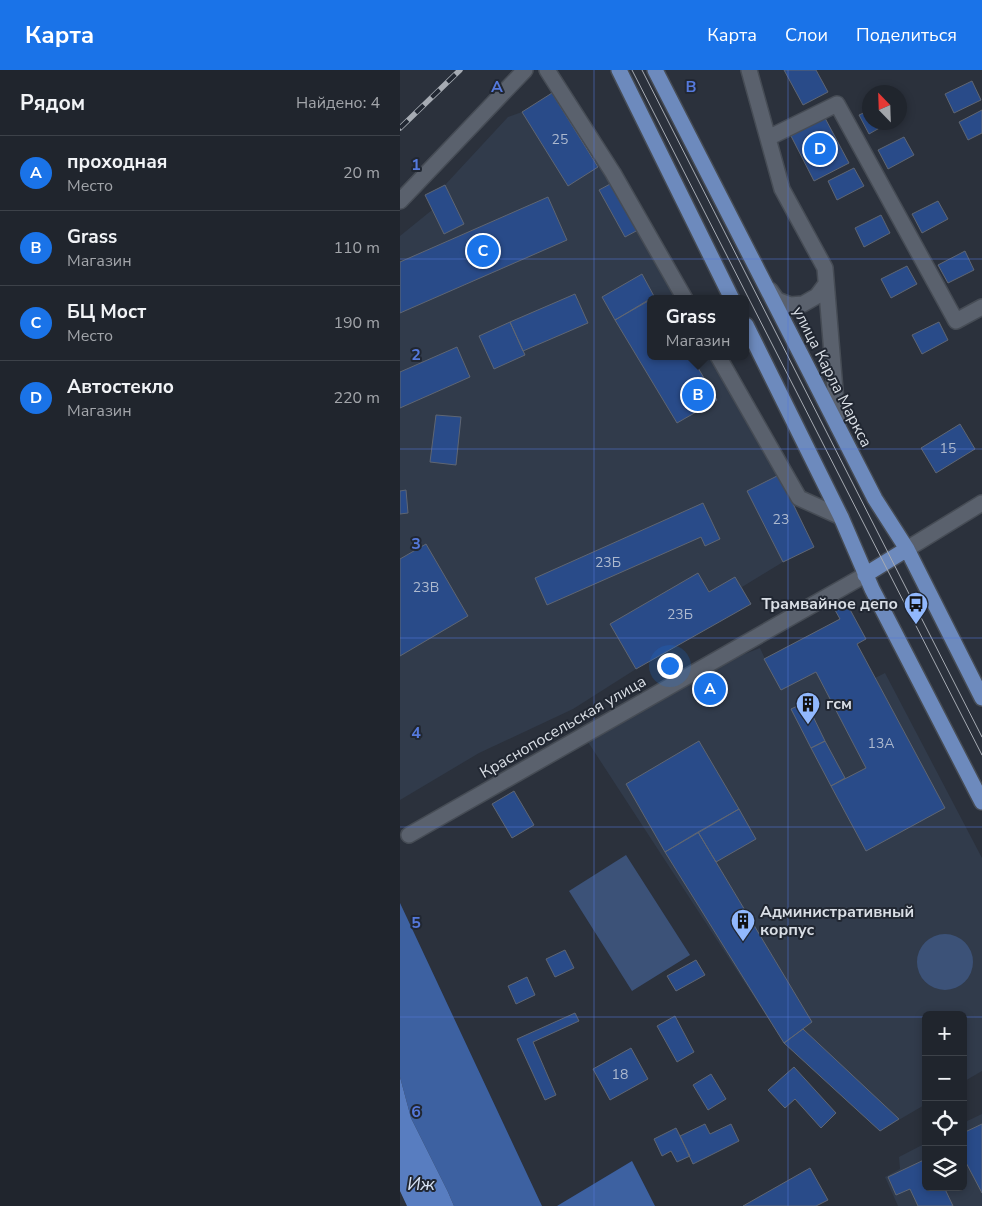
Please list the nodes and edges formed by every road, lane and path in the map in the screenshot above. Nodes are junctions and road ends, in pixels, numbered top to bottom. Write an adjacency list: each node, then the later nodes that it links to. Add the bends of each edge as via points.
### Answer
1 (525, 70): 7 (street)
2 (547, 70): 10 (street, via 613,173)
3 (619, 70): 11 (main road)
4 (655, 70): 8 (main road, улица Карла Маркса)
5 (749, 70): 6 (street)
6 (768, 138): 9 (street, via 782,189 824,268); 12 (street, via 837,104 956,321)
7 (400, 201)
8 (763, 280): 9 (street, via 777,300 790,305 803,304 817,296); 15 (main road, улица Карла Маркса)
9 (826, 284): 15 (street)
10 (683, 295)
11 (730, 295)
12 (982, 307)
13 (749, 331): 17 (main road)
14 (720, 360): 17 (street, via 799,498)
15 (838, 428): 18 (main road, улица Карла Маркса, via 875,499)
16 (982, 503): 18 (street)
17 (841, 517): 19 (main road)
18 (906, 549): 19 (main road); 20 (main road, улица Карла Маркса)
19 (865, 575): 21 (main road); 22 (street, Краснопосельская улица)
20 (982, 698)
21 (982, 802)
22 (409, 835)

